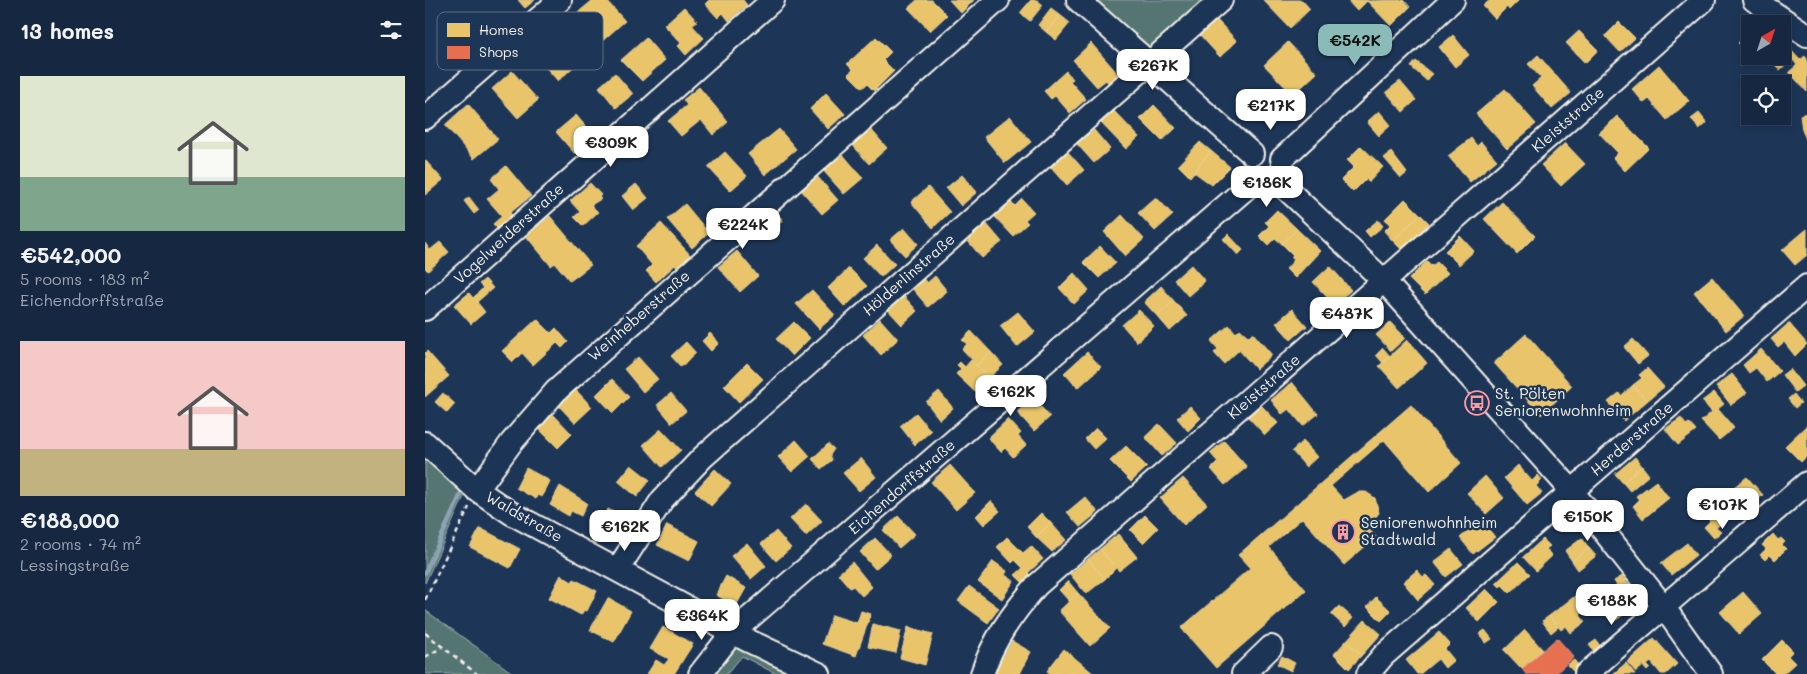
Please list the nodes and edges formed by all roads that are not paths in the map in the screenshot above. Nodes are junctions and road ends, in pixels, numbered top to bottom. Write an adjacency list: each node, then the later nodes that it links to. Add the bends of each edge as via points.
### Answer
1 (560, 0): 9 (street)
2 (773, 0): 20 (street, Vogelweiderstraße)
3 (998, 0): 23 (street, Weinheberstraße, via 556,391 511,443)
4 (1078, 0): 11 (street)
5 (1221, 0): 11 (street, Hölderlinstraße)
6 (1453, 0): 15 (street)
7 (1704, 0): 18 (street, Kleiststraße)
8 (1754, 0): 10 (street)
9 (546, 12)
10 (1807, 35)
11 (1149, 63): 14 (street); 25 (street, Hölderlinstraße, via 703,457 662,500)
12 (480, 70): 13 (street)
13 (425, 118)
14 (1252, 154): 15 (street, via 1270,150); 17 (street, via 1247,159 1245,170)
15 (1282, 159): 16 (street, via 1285,171)
16 (1280, 183): 17 (street, via 1266,190); 18 (street)
17 (1251, 184): 27 (street, Eichendorffstraße)
18 (1385, 282): 24 (street); 31 (street, Kleiststraße, via 1036,586 1009,618)
19 (1807, 286): 24 (street, Herderstraße)
20 (425, 309)
21 (425, 443): 23 (street, Waldstraße)
22 (1807, 483): 26 (street)
23 (477, 490): 25 (street, Waldstraße, via 511,513)
24 (1572, 491): 26 (street); 33 (street, Herderstraße, via 1383,656)
25 (618, 569): 27 (street, Waldstraße)
26 (1663, 606): 34 (street); 35 (street)
27 (733, 632): 29 (street, Eichendorffstraße); 30 (street, Waldstraße)
28 (1271, 647): 32 (street)
29 (700, 674)
30 (819, 674)
31 (982, 674)
32 (1243, 674)
33 (1369, 674)
34 (1586, 674)
35 (1711, 674)

